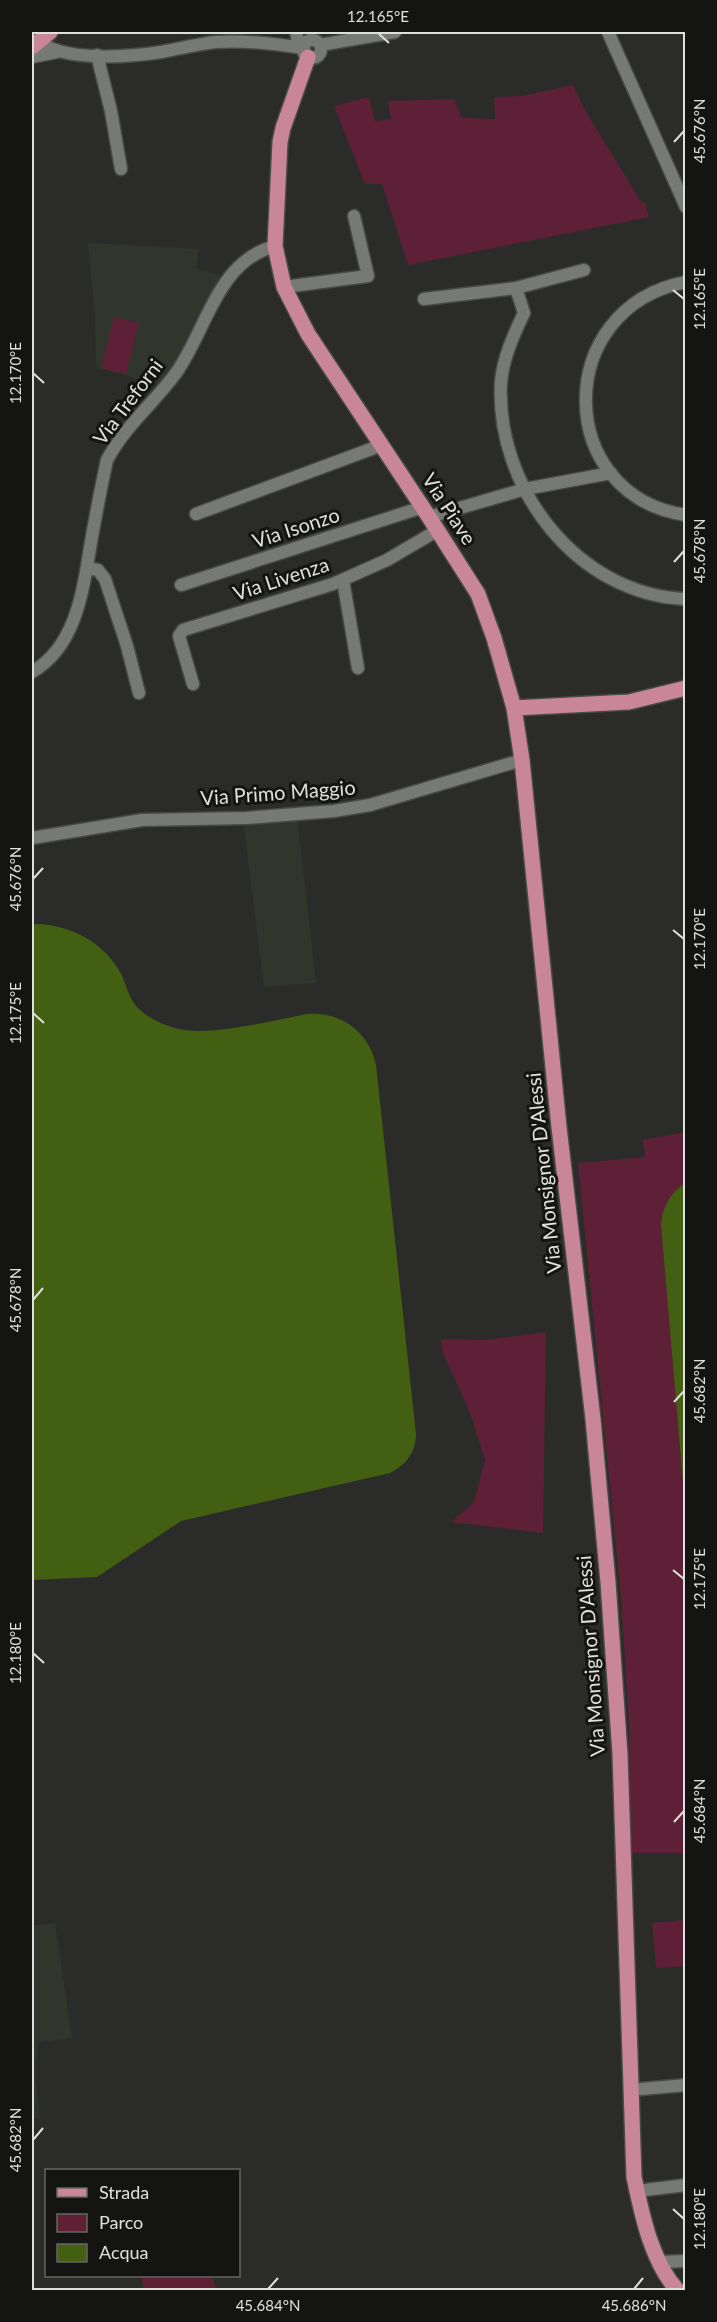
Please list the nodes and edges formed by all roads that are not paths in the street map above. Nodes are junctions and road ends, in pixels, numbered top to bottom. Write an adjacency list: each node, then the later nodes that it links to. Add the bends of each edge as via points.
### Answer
1 (207, 32): 6 (street)
2 (296, 32): 7 (street)
3 (395, 32): 7 (street, via 320,45 321,51 313,58)
4 (608, 32): 12 (street)
5 (40, 40): 8 (street)
6 (214, 42): 7 (street, via 268,43); 9 (street, via 160,52)
7 (304, 51): 14 (main road, Via Piave, via 282,128)
8 (58, 52): 9 (street); 10 (street)
9 (97, 55): 11 (street)
10 (32, 57)
11 (121, 169)
12 (686, 207)
13 (354, 216): 17 (street, via 368,276)
14 (275, 246): 17 (main road, Via Piave); 26 (street, Via Treforni, via 247,258 224,284 175,374 116,444 107,460)
15 (584, 270): 18 (street)
16 (686, 282): 21 (street, via 644,296 624,311 594,352 585,402 588,427)
17 (284, 287): 20 (main road, Via Piave, via 308,334)
18 (516, 288): 19 (street); 22 (street, via 524,313 501,380 501,419 515,470)
19 (424, 299)
20 (382, 445): 23 (street); 25 (main road, Via Piave)
21 (611, 473): 22 (street); 24 (street, via 643,500)
22 (525, 489): 25 (street); 29 (street, via 558,540 586,563 624,586 669,598)
23 (196, 514)
24 (686, 514)
25 (430, 518): 27 (street, Via Livenza, via 387,560); 28 (street, Via Isonzo); 35 (main road, Via Piave, via 478,594)
26 (87, 568): 31 (street, Via Treforni, via 71,627 51,656); 34 (street, via 99,570 105,579)
27 (343, 580): 30 (street); 32 (street, Via Livenza, via 183,630 179,636)
28 (181, 585)
29 (686, 598)
30 (358, 668)
31 (32, 672)
32 (193, 684)
33 (686, 688): 35 (main road, via 629,702)
34 (139, 693)
35 (514, 708): 36 (main road, Via Piave)
36 (522, 760): 37 (street, Via Primo Maggio, via 370,805 334,811 142,820); 38 (main road, Via Piave)
37 (32, 838)
38 (547, 1012): 40 (main road, Via Monsignor D'Alessi, via 609,1594 620,1754)
39 (686, 2085): 40 (street)
40 (630, 2090): 42 (main road, Via Monsignor D'Alessi)
41 (686, 2185): 42 (street)
42 (637, 2191): 44 (main road, Via Monsignor D'Alessi)
43 (686, 2261): 44 (street)
44 (660, 2262): 45 (main road, Via Monsignor D'Alessi)
45 (677, 2290)

